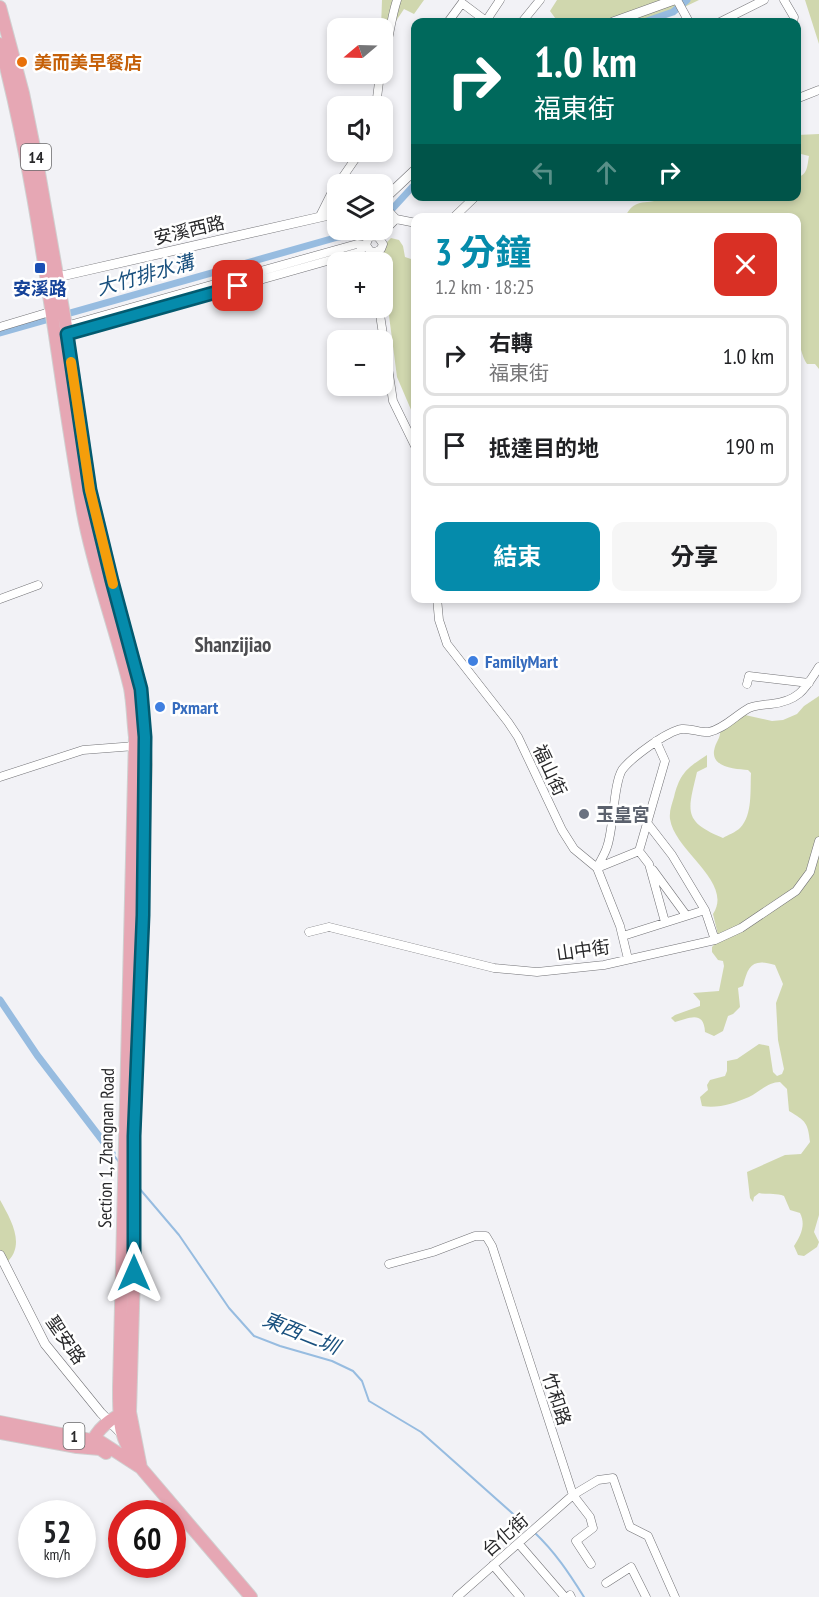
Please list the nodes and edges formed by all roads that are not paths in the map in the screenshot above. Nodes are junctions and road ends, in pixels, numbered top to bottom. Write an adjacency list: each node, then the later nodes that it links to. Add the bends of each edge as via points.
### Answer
1 (397, 0): 9 (street)
2 (500, 0): 12 (street)
3 (540, 0): 13 (street)
4 (765, 0): 16 (street)
5 (784, 0): 17 (street)
6 (463, 2): 10 (street); 11 (street)
7 (678, 2): 14 (street); 15 (street)
8 (0, 7): 36 (main road, 14, via 23,93)
9 (392, 18)
10 (451, 18)
11 (482, 18)
12 (489, 18)
13 (525, 18)
14 (626, 18)
15 (687, 18)
16 (728, 18)
17 (794, 18)
18 (0, 44): 36 (main road, 14)
19 (819, 90): 20 (street)
20 (801, 97)
21 (353, 162): 28 (street)
22 (411, 180): 23 (street)
23 (393, 194)
24 (471, 201): 25 (street)
25 (458, 213)
26 (327, 215): 28 (street, 安溪西路)
27 (393, 215): 29 (street)
28 (320, 216): 36 (street, 安溪西路)
29 (396, 219): 30 (street); 31 (street)
30 (393, 222)
31 (411, 222)
32 (368, 240): 34 (street)
33 (381, 240): 35 (street, via 382,247)
34 (366, 245): 35 (street); 40 (street, via 359,252)
35 (373, 252)
36 (53, 278): 37 (main road, 14)
37 (58, 309): 39 (street); 40 (main road, 14)
38 (381, 318): 41 (street, via 393,401)
39 (0, 327)
40 (61, 330): 49 (main road, Section 1, Zhangnan Road / 14, via 71,446 84,521 130,689); 66 (main road, Section 1, Zhangnan Road / 14, via 90,490 141,689 145,737 134,1273)
41 (411, 438)
42 (38, 585): 43 (street)
43 (0, 599)
44 (437, 603): 55 (street, 福山街, via 447,644 518,737 574,849)
45 (819, 667): 46 (street)
46 (809, 683): 47 (street, via 749,676); 48 (street, via 789,701 755,705 708,732 680,729)
47 (747, 684)
48 (656, 741): 51 (street, via 665,761); 55 (street, via 622,771 607,847)
49 (135, 746): 50 (street, via 83,750); 66 (main road, Section 1, Zhangnan Road / 14)
50 (0, 777)
51 (648, 824): 53 (street); 56 (street)
52 (819, 841): 61 (street, 山中街, via 810,872 796,891 741,928)
53 (639, 852): 54 (street); 55 (street)
54 (649, 864): 57 (street); 58 (street)
55 (597, 868): 60 (street)
56 (705, 910): 57 (street); 61 (street)
57 (687, 915): 58 (street)
58 (665, 922): 60 (street)
59 (309, 932): 62 (street, 山中街, via 329,927 494,968 537,972)
60 (622, 936): 62 (street)
61 (715, 939): 62 (street, 山中街)
62 (628, 959)
63 (0, 1255): 66 (street, 聖安路, via 45,1344)
64 (389, 1264): 70 (street, 竹和路, via 475,1236 486,1236)
65 (0, 1422): 68 (main road, 1)
66 (119, 1422): 68 (main road); 69 (main road, Section 1, Zhangnan Road / 14); 69 (main road, Section 1, Zhangnan Road / 14, via 129,1453)
67 (0, 1434): 68 (main road, 1)
68 (96, 1445): 69 (main road, 1)
69 (141, 1468): 76 (main road, 1)
70 (573, 1495): 71 (street, 台化街); 72 (street, via 590,1517 593,1528 576,1541); 80 (street, via 598,1480 613,1478 630,1527 648,1536)
71 (519, 1544): 73 (street, 台化街); 75 (street)
72 (591, 1564)
73 (493, 1565): 77 (street, 台化街); 78 (street)
74 (606, 1583): 79 (street, via 631,1567)
75 (568, 1596)
76 (250, 1597)
77 (457, 1597)
78 (520, 1597)
79 (646, 1597)
80 (675, 1597)

